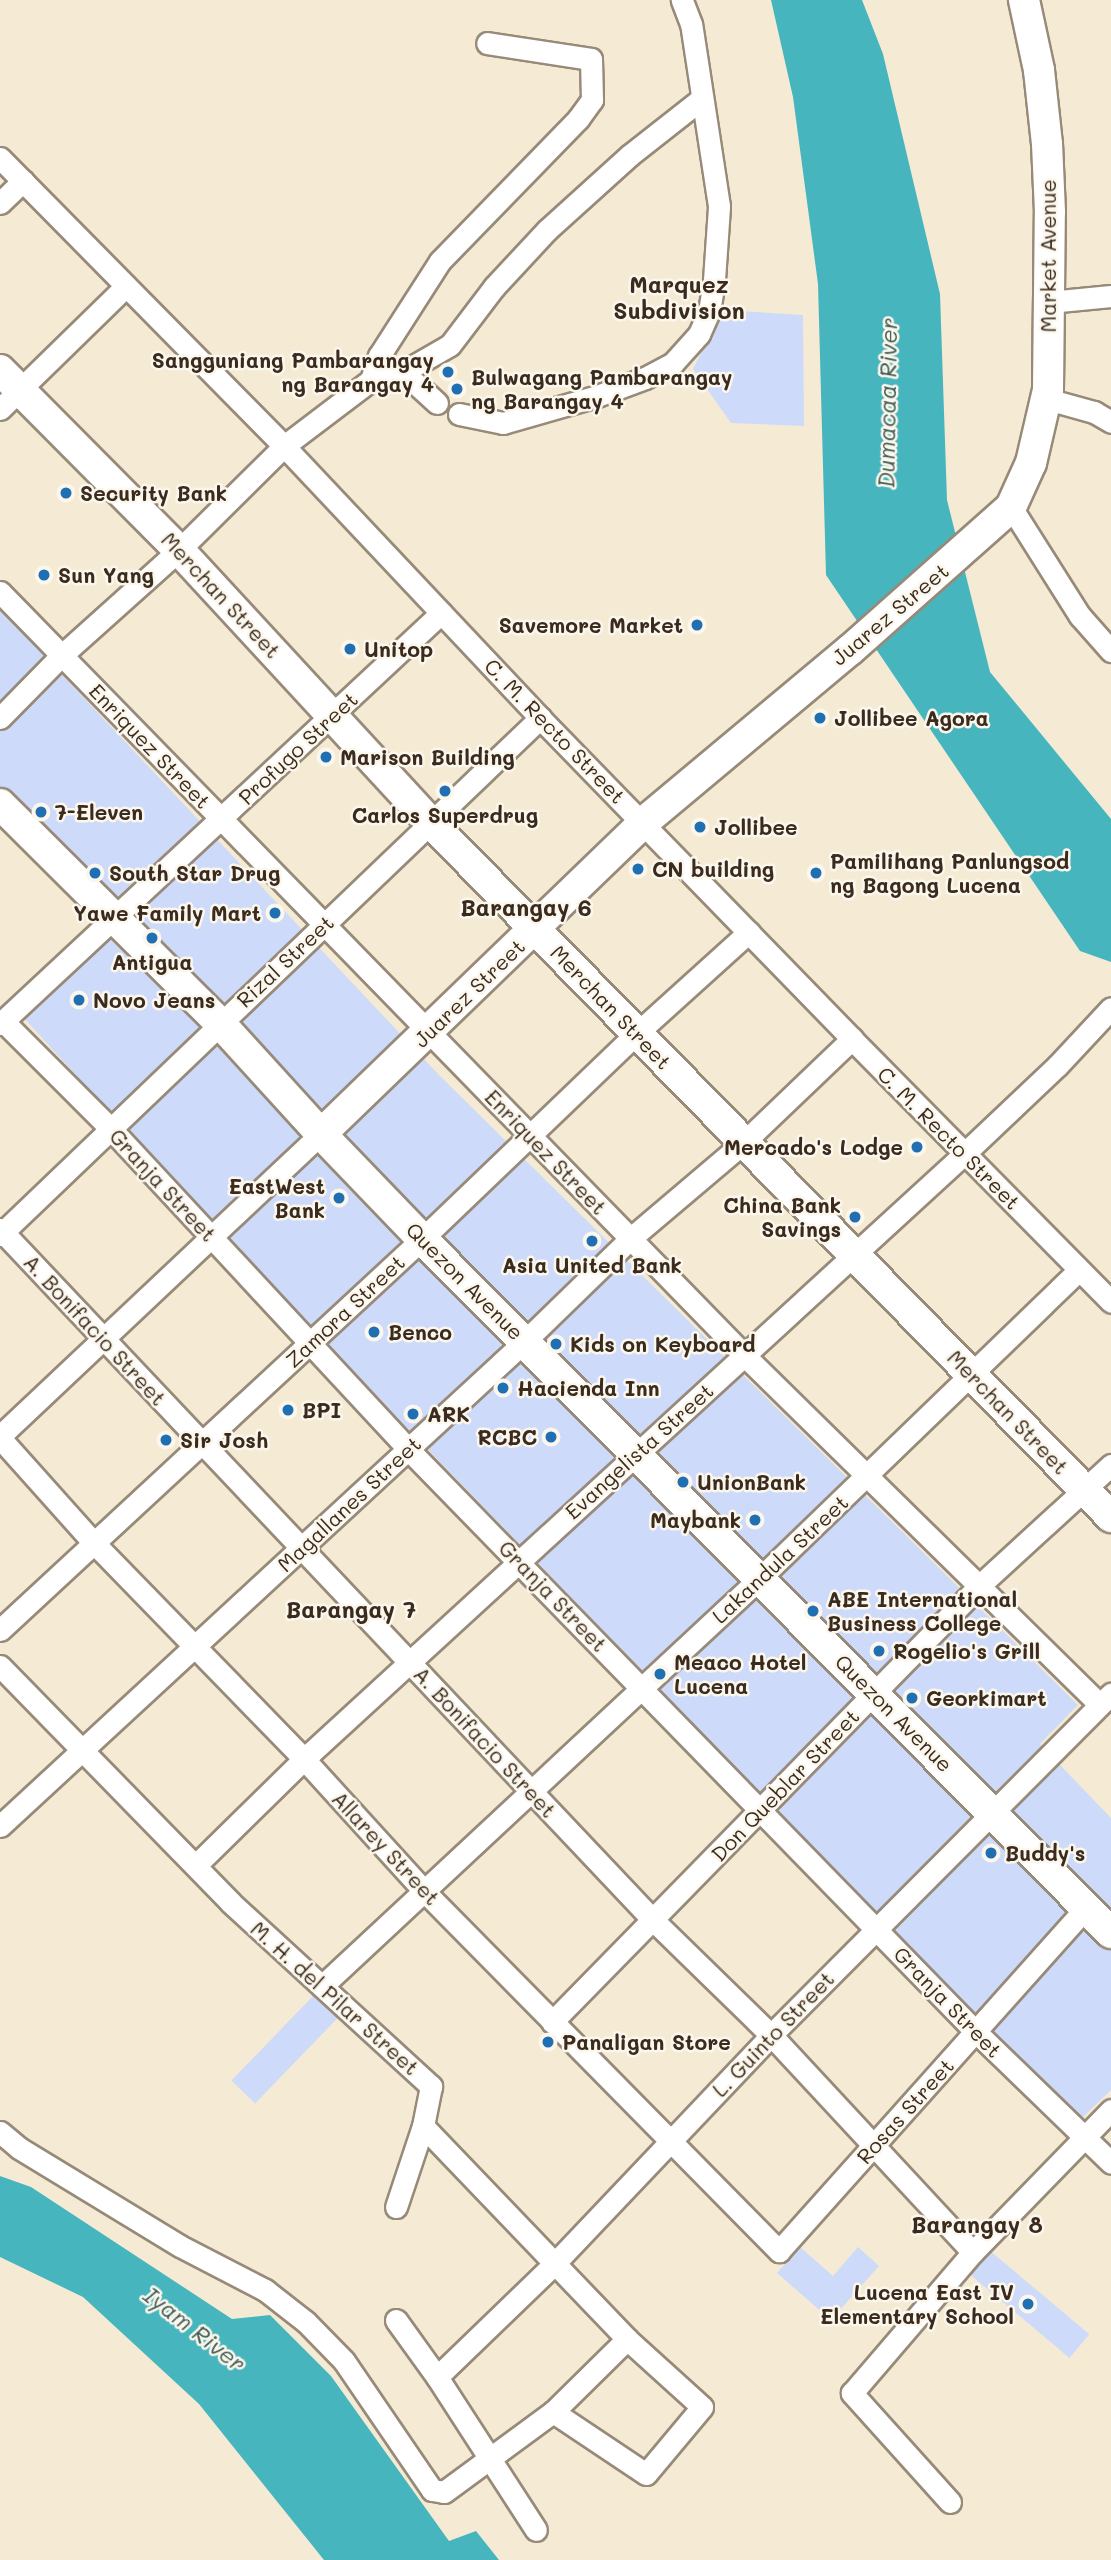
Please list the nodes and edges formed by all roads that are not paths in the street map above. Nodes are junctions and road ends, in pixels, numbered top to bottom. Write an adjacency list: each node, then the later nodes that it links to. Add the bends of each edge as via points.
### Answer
1 (682, 0): 4 (street, via 691,24)
2 (1024, 0): 10 (main road, Market Avenue, via 1039,71 1047,144)
3 (487, 43): 12 (street, via 591,60 592,100 440,261 379,356)
4 (700, 100): 11 (street, via 547,230 450,345); 16 (street, via 719,206 709,312 699,334 673,363 597,396 503,423)
5 (0, 158): 6 (street, C. M. Recto Street)
6 (23, 181): 7 (street); 8 (street, C. M. Recto Street)
7 (0, 203)
8 (125, 287): 13 (street); 18 (street, C. M. Recto Street)
9 (1111, 296): 10 (street)
10 (1049, 302): 14 (main road, Market Avenue)
11 (403, 372): 12 (street); 15 (street)
12 (371, 380): 18 (street)
13 (7, 390): 20 (main road, Merchan Street)
14 (1047, 399): 17 (street, via 1094,412); 19 (main road, Market Avenue, via 1031,463)
15 (437, 403)
16 (458, 414)
17 (1111, 422)
18 (284, 446): 20 (street); 22 (street, C. M. Recto Street)
19 (1011, 507): 23 (street, via 1080,616); 30 (main road, Juarez Street, via 850,650)
20 (179, 550): 24 (street); 25 (main road, Merchan Street)
21 (0, 592): 24 (street, Enriquez Street)
22 (441, 613): 25 (street, Profugo Street); 27 (street, C. M. Recto Street)
23 (1111, 651)
24 (62, 654): 26 (street); 29 (street, Enriquez Street)
25 (333, 715): 29 (street, Profugo Street); 31 (main road, Merchan Street)
26 (0, 718)
27 (540, 718): 30 (street, C. M. Recto Street); 31 (street, Rizal Street)
28 (0, 804): 32 (main road, Quezon Avenue)
29 (221, 821): 32 (street, Profugo Street); 33 (street, Enriquez Street)
30 (644, 822): 34 (main road, Juarez Street); 35 (street, C. M. Recto Street)
31 (431, 823): 33 (street, Rizal Street); 34 (main road, Merchan Street)
32 (115, 920): 37 (street, Profugo Street); 38 (main road, Quezon Avenue)
33 (324, 923): 38 (street, Rizal Street); 39 (street, Enriquez Street)
34 (536, 929): 39 (main road, Juarez Street); 40 (main road, Merchan Street)
35 (749, 932): 40 (street, Zamora Street); 41 (street, C. M. Recto Street)
36 (1111, 1008): 46 (street, Evangelista Street)
37 (2, 1022): 42 (street, Granja Street)
38 (219, 1022): 42 (street, Rizal Street); 43 (main road, Quezon Avenue)
39 (429, 1030): 43 (main road, Juarez Street); 44 (street, Enriquez Street)
40 (636, 1034): 44 (street, Zamora Street); 45 (main road, Merchan Street)
41 (852, 1039): 45 (street, Magallanes Street); 46 (street, C. M. Recto Street)
42 (110, 1128): 47 (street, Rizal Street); 48 (street, Granja Street)
43 (321, 1134): 48 (street, Juarez Street); 50 (main road, Quezon Avenue)
44 (529, 1134): 49 (street, Enriquez Street); 50 (street, Zamora Street)
45 (743, 1143): 49 (street, Magallanes Street); 51 (main road, Merchan Street)
46 (965, 1153): 51 (street, Evangelista Street); 52 (street, C. M. Recto Street)
47 (1, 1232): 54 (street, A. Bonifacio Street)
48 (211, 1238): 54 (street, Juarez Street); 56 (street, Granja Street)
49 (631, 1238): 55 (street, Magallanes Street); 57 (street, Enriquez Street)
50 (422, 1239): 55 (main road, Quezon Avenue); 56 (street, Zamora Street)
51 (854, 1254): 57 (street, Evangelista Street); 58 (main road, Merchan Street)
52 (1079, 1269): 53 (street, C. M. Recto Street); 58 (street, Lakandula Street)
53 (1111, 1302)
54 (104, 1339): 59 (street, Juarez Street); 60 (street, A. Bonifacio Street)
55 (525, 1341): 61 (street, Magallanes Street); 62 (main road, Quezon Avenue)
56 (310, 1342): 60 (street, Zamora Street); 61 (street, Granja Street)
57 (744, 1354): 62 (street, Evangelista Street); 64 (street, Enriquez Street)
58 (972, 1374): 64 (street, Lakandula Street); 65 (main road, Merchan Street)
59 (0, 1437): 67 (street, Allarey Street)
60 (203, 1444): 67 (street, Zamora Street); 68 (street, A. Bonifacio Street)
61 (408, 1449): 68 (street, Magallanes Street); 69 (street, Granja Street)
62 (636, 1454): 69 (street, Evangelista Street); 70 (main road, Quezon Avenue)
63 (1111, 1465): 65 (street, Don Queblar Street)
64 (868, 1476): 70 (street, Lakandula Street); 71 (street, Enriquez Street)
65 (1086, 1491): 66 (main road, Merchan Street); 71 (street, Don Queblar Street)
66 (1111, 1517)
67 (94, 1543): 72 (street, Zamora Street); 73 (street, Allarey Street)
68 (302, 1547): 73 (street, Magallanes Street); 74 (street, A. Bonifacio Street)
69 (519, 1560): 74 (street, Evangelista Street); 76 (street, Granja Street)
70 (760, 1578): 76 (street, Lakandula Street); 77 (main road, Quezon Avenue)
71 (980, 1585): 77 (street, Don Queblar Street); 78 (street, Enriquez Street)
72 (0, 1630)
73 (195, 1647): 79 (street, Magallanes Street); 80 (street, Allarey Street)
74 (409, 1661): 80 (street, Evangelista Street); 81 (street, A. Bonifacio Street)
75 (0, 1666): 79 (street, M. H. del Pilar Street)
76 (643, 1688): 81 (street, Lakandula Street); 82 (street, Granja Street)
77 (874, 1693): 82 (street, Don Queblar Street); 83 (main road, Quezon Avenue)
78 (1105, 1699): 83 (street, L. Guinto Street)
79 (80, 1750): 84 (street, Magallanes Street); 85 (street, M. H. del Pilar Street)
80 (304, 1759): 85 (street, Evangelista Street); 86 (street, Allarey Street)
81 (531, 1792): 86 (street, Lakandula Street); 88 (street, A. Bonifacio Street)
82 (761, 1810): 88 (street, Don Queblar Street); 89 (street, Granja Street)
83 (994, 1813): 87 (main road, Quezon Avenue); 89 (street, L. Guinto Street)
84 (0, 1826)
85 (196, 1866): 91 (street, M. H. del Pilar Street)
86 (424, 1891): 91 (street, Lakandula Street); 92 (street, Allarey Street)
87 (1086, 1908): 90 (main road, Quezon Avenue); 93 (street, Rosas Street)
88 (653, 1920): 92 (street, Don Queblar Street); 94 (street, A. Bonifacio Street)
89 (877, 1929): 93 (street, Granja Street); 94 (street, L. Guinto Street)
90 (1111, 1933)
91 (322, 1986): 96 (street, M. H. del Pilar Street, via 431,2086)
92 (552, 2022): 99 (street, Allarey Street)
93 (976, 2032): 98 (street, Granja Street); 100 (street, Rosas Street)
94 (771, 2035): 99 (street, L. Guinto Street); 100 (street, A. Bonifacio Street)
95 (1111, 2110): 98 (street)
96 (423, 2126): 102 (street); 105 (street)
97 (0, 2132): 110 (street, via 124,2213 265,2290 306,2322 344,2361 432,2490 444,2491)
98 (1084, 2138): 101 (street, Granja Street); 104 (street)
99 (670, 2141): 103 (street, Allarey Street); 105 (street, L. Guinto Street)
100 (873, 2146): 103 (street, Rosas Street); 104 (street, A. Bonifacio Street)
101 (1111, 2163)
102 (396, 2207)
103 (779, 2251)
104 (974, 2252): 111 (street, via 852,2393)
105 (555, 2263): 107 (street); 108 (street, L. Guinto Street)
106 (396, 2320): 108 (street)
107 (627, 2339): 109 (street); 109 (street, via 702,2407 646,2474)
108 (437, 2377): 110 (street)
109 (553, 2412): 110 (street)
110 (489, 2459): 112 (street)
111 (950, 2502)
112 (536, 2530)

